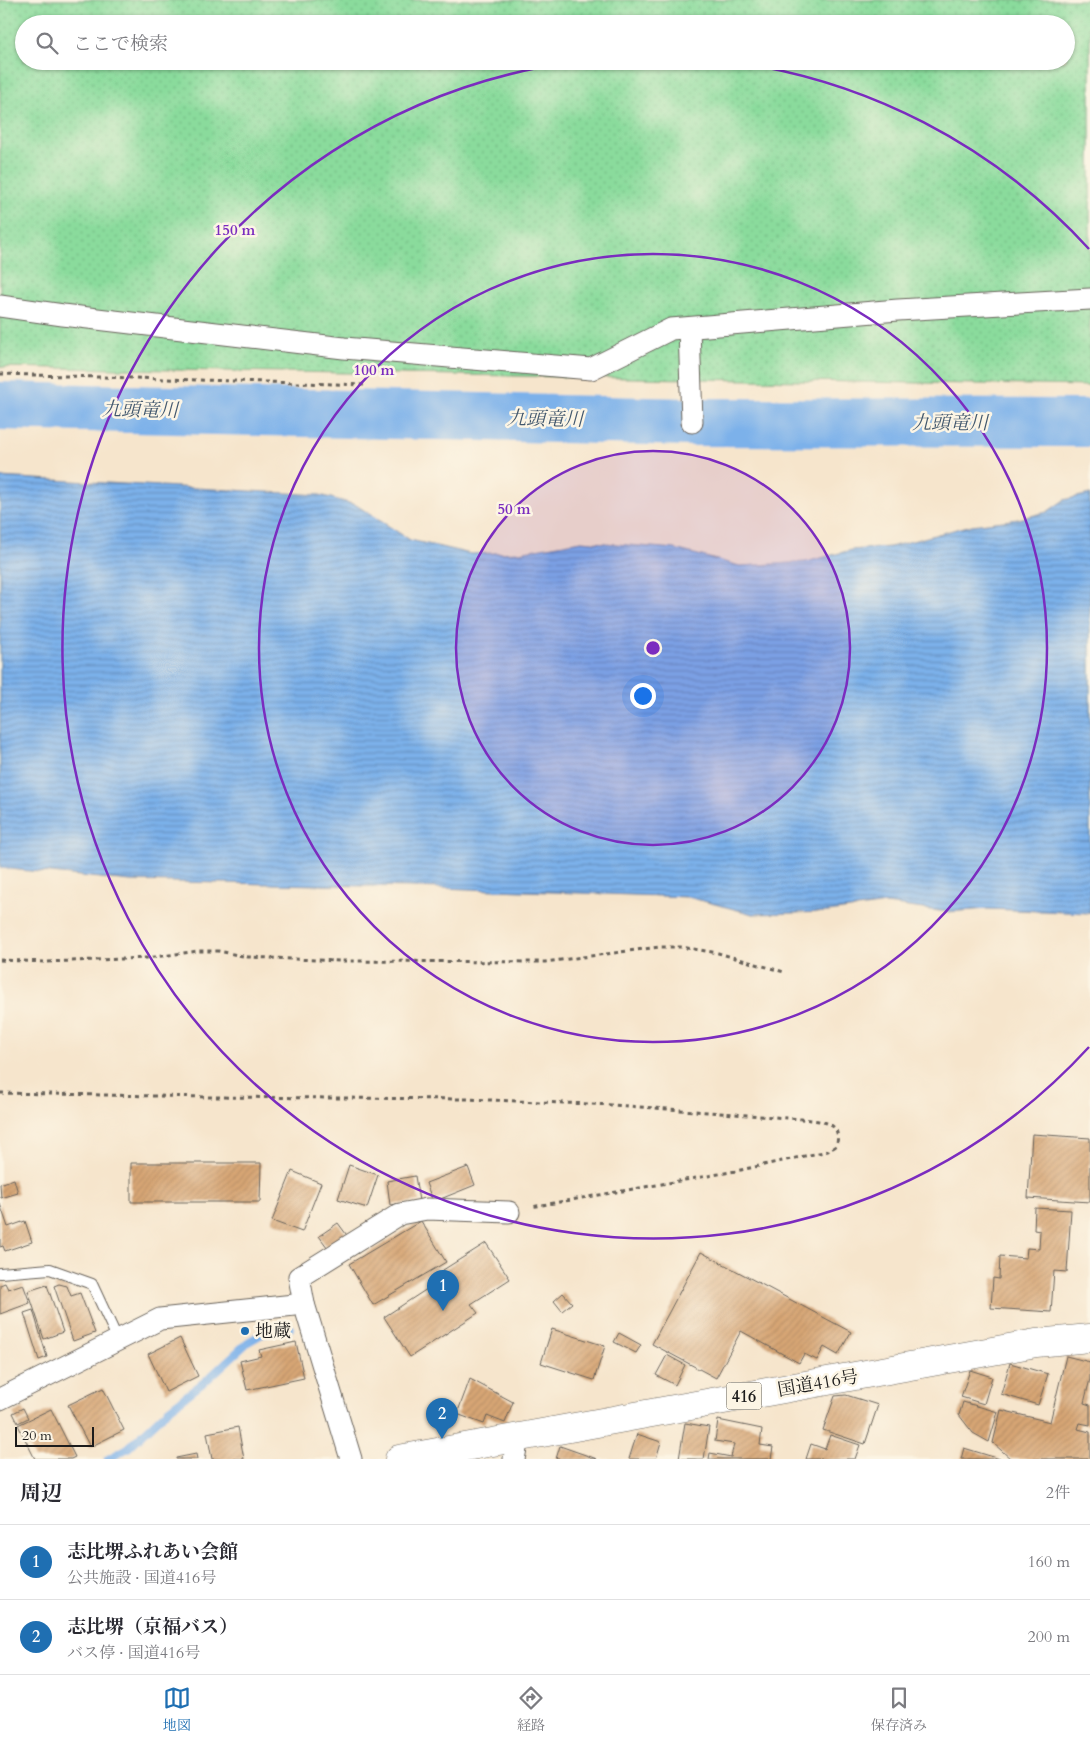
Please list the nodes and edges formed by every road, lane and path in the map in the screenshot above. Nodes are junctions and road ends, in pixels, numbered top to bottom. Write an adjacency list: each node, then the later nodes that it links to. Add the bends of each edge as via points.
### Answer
1 (1090, 299): 3 (street, via 898,310)
2 (0, 306): 3 (street, via 344,348 591,369 671,329)
3 (689, 328): 6 (street)
4 (0, 374): 5 (path)
5 (366, 385)
6 (692, 422)
7 (0, 960): 8 (path, via 46,962 147,958 218,951 248,957 339,961 545,962 674,947 718,953)
8 (784, 972)
9 (0, 1093): 10 (path, via 466,1099 614,1105 802,1119 824,1122 838,1132 836,1146 828,1151)
10 (509, 1212): 12 (street, via 427,1209 400,1214 299,1277)
11 (0, 1273): 14 (lane, via 50,1269 92,1284)
12 (304, 1304): 14 (street, via 160,1319); 17 (street)
13 (1090, 1338): 16 (highway, 国道416号 / 416, via 1036,1343)
14 (118, 1340): 15 (street)
15 (0, 1399)
16 (516, 1448): 18 (highway, 国道416号 / 416)
17 (351, 1459)
18 (399, 1459)

